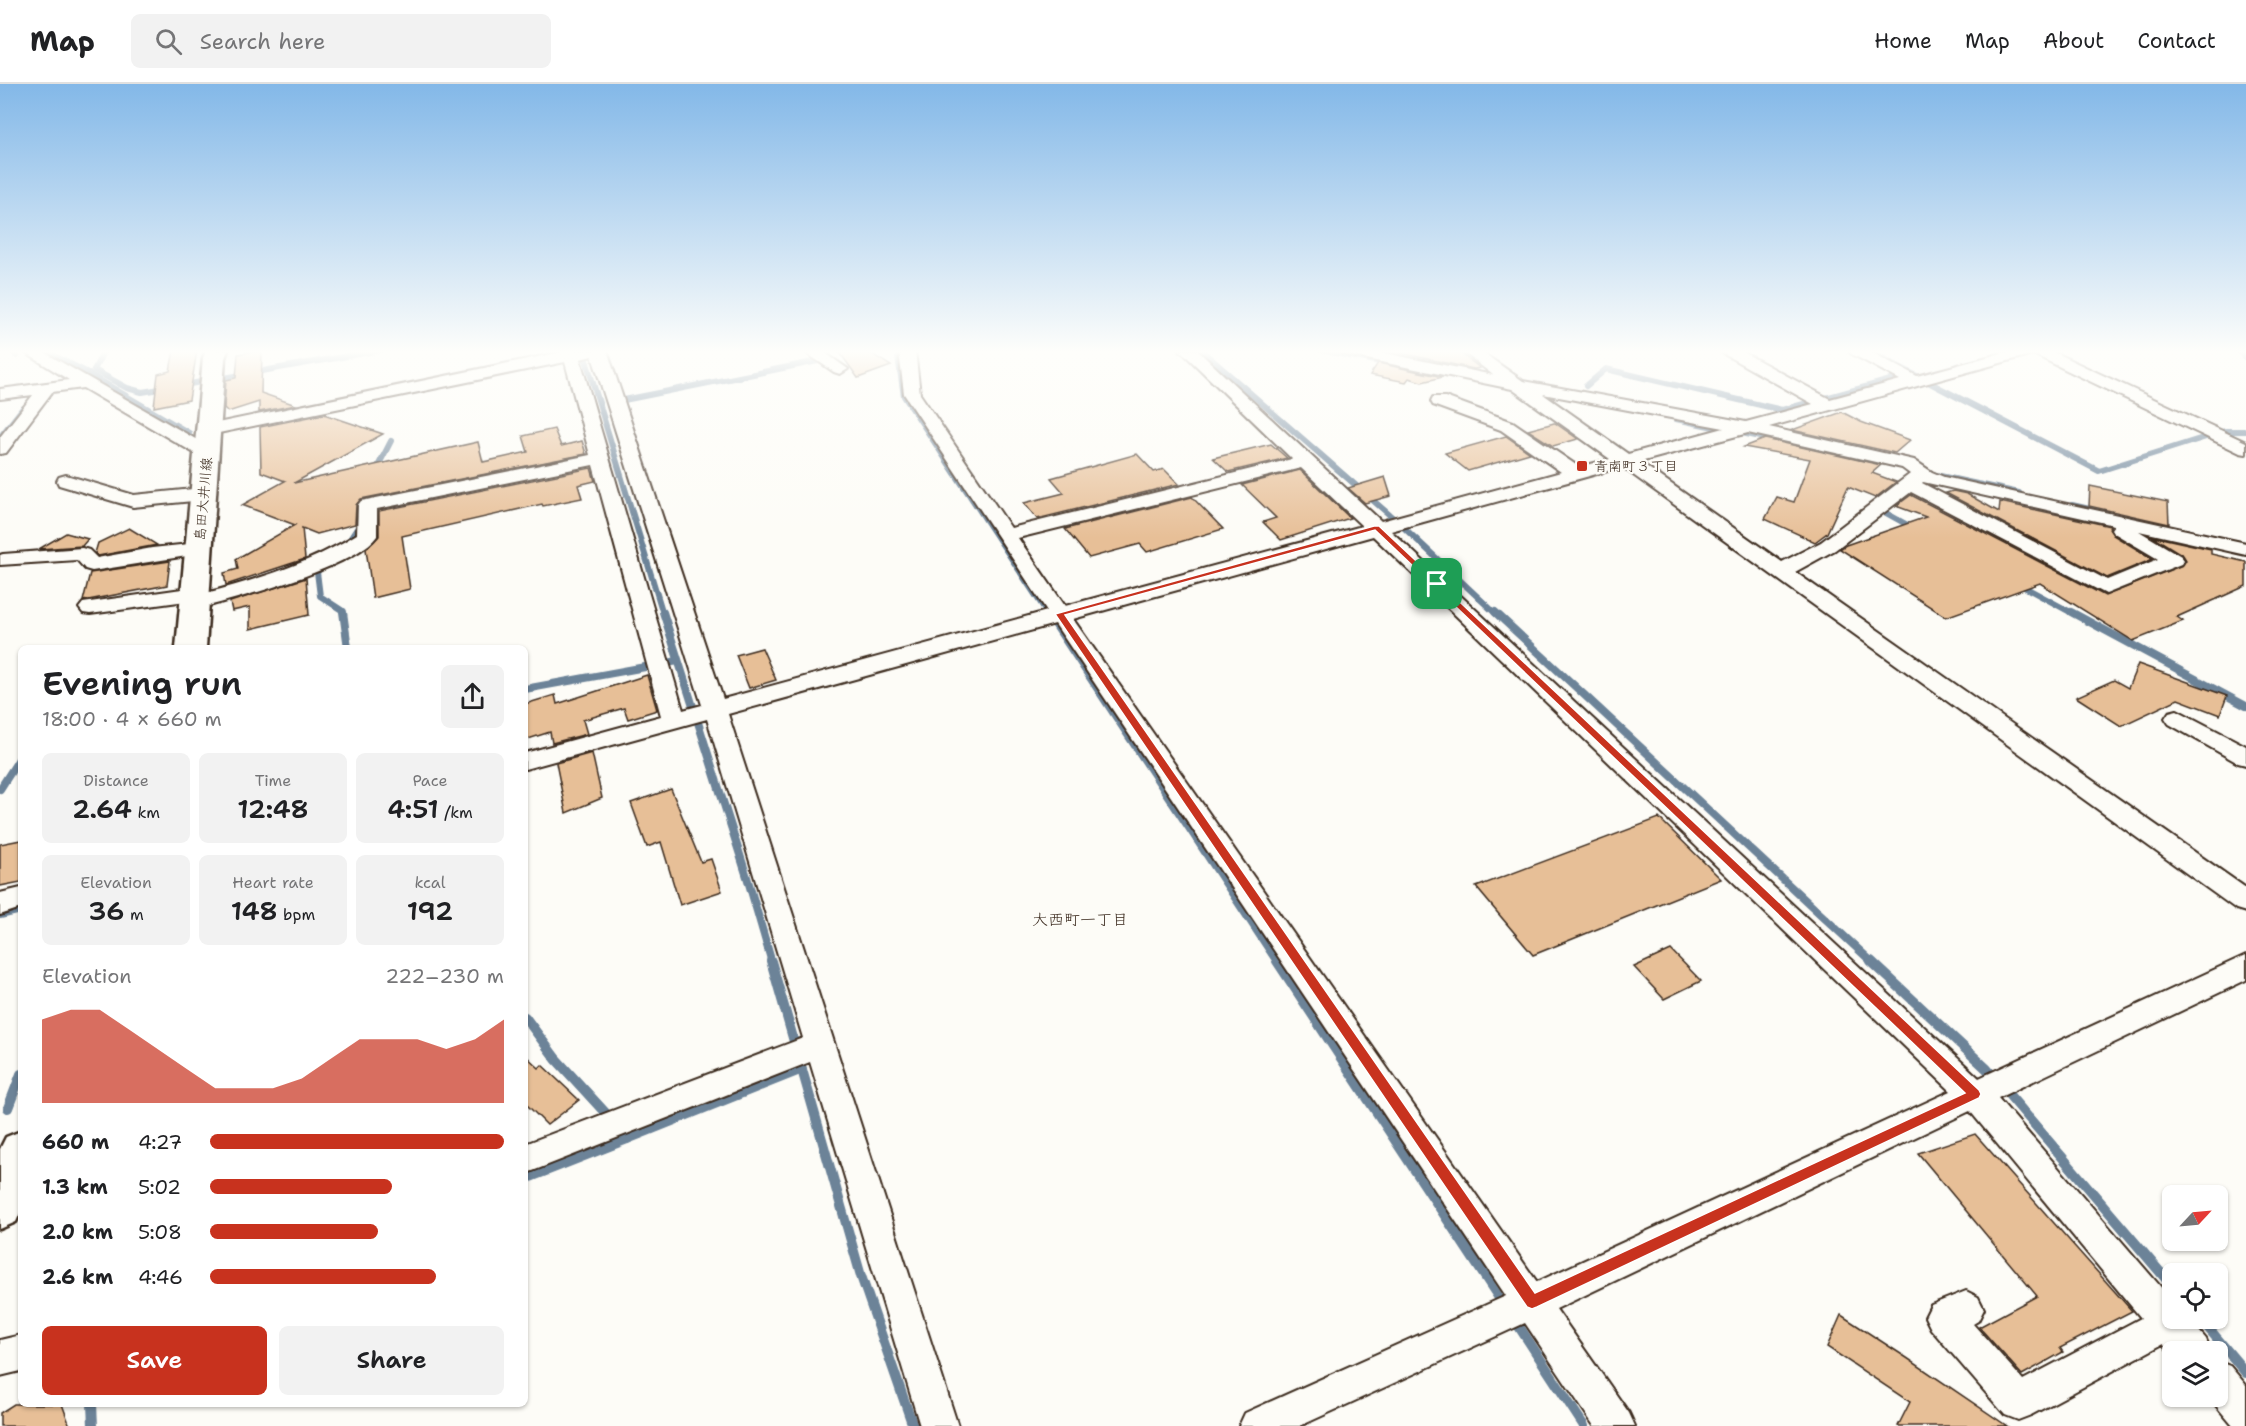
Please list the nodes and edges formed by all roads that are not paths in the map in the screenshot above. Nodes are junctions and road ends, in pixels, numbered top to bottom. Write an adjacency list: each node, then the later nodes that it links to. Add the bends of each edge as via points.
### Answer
1 (28, 413): 16 (street)
2 (146, 413): 15 (street)
3 (210, 413): 15 (main road, 島田大井川線)
4 (331, 413): 15 (street)
5 (587, 413): 18 (street)
6 (618, 413): 36 (street)
7 (925, 413): 27 (street)
8 (1255, 413): 20 (street)
9 (1471, 413): 21 (street, via 1507,426)
10 (1558, 413): 19 (street)
11 (1668, 413): 14 (street)
12 (1800, 413): 14 (street)
13 (2169, 413): 17 (street)
14 (1746, 427): 19 (street); 22 (street, via 1908,464)
15 (208, 442): 24 (main road, 島田大井川線)
16 (0, 449)
17 (2246, 449)
18 (600, 458): 32 (street, via 368,505 367,536 346,551 315,566); 38 (street)
19 (1625, 460): 21 (street); 31 (street)
20 (1306, 461): 26 (street); 27 (street)
21 (1576, 474): 26 (street)
22 (1915, 479): 25 (street); 25 (street, via 2106,588 2174,560); 31 (street, via 1828,546)
23 (66, 481): 24 (street, via 132,501)
24 (203, 494): 28 (main road, 島田大井川線)
25 (2101, 517): 29 (street)
26 (1377, 528): 34 (street); 46 (street)
27 (1007, 535): 34 (street)
28 (199, 549): 30 (street, via 92,565 82,554); 32 (main road, 島田大井川線)
29 (2246, 549)
30 (3, 560)
31 (1780, 571): 42 (street)
32 (195, 598): 33 (street); 35 (main road, 島田大井川線)
33 (90, 608)
34 (1059, 614): 36 (street); 50 (street)
35 (191, 645)
36 (715, 709): 38 (street); 45 (street)
37 (2177, 718): 39 (street)
38 (674, 720): 40 (street)
39 (2246, 757)
40 (528, 759)
41 (18, 899): 43 (street)
42 (2246, 902)
43 (0, 904)
44 (2246, 967): 46 (street)
45 (820, 1045): 47 (street); 60 (street)
46 (1975, 1094): 50 (street); 52 (street)
47 (528, 1158)
48 (18, 1159): 49 (main road)
49 (0, 1207)
50 (1532, 1302): 61 (street); 62 (street)
51 (1966, 1309): 53 (street, via 1943,1317 2018,1402)
52 (2162, 1314)
53 (2162, 1326)
54 (2175, 1329): 55 (street)
55 (2184, 1341)
56 (18, 1354): 57 (street)
57 (0, 1358)
58 (2228, 1392): 59 (street)
59 (2246, 1413)
60 (939, 1426)
61 (1258, 1426)
62 (1616, 1426)

